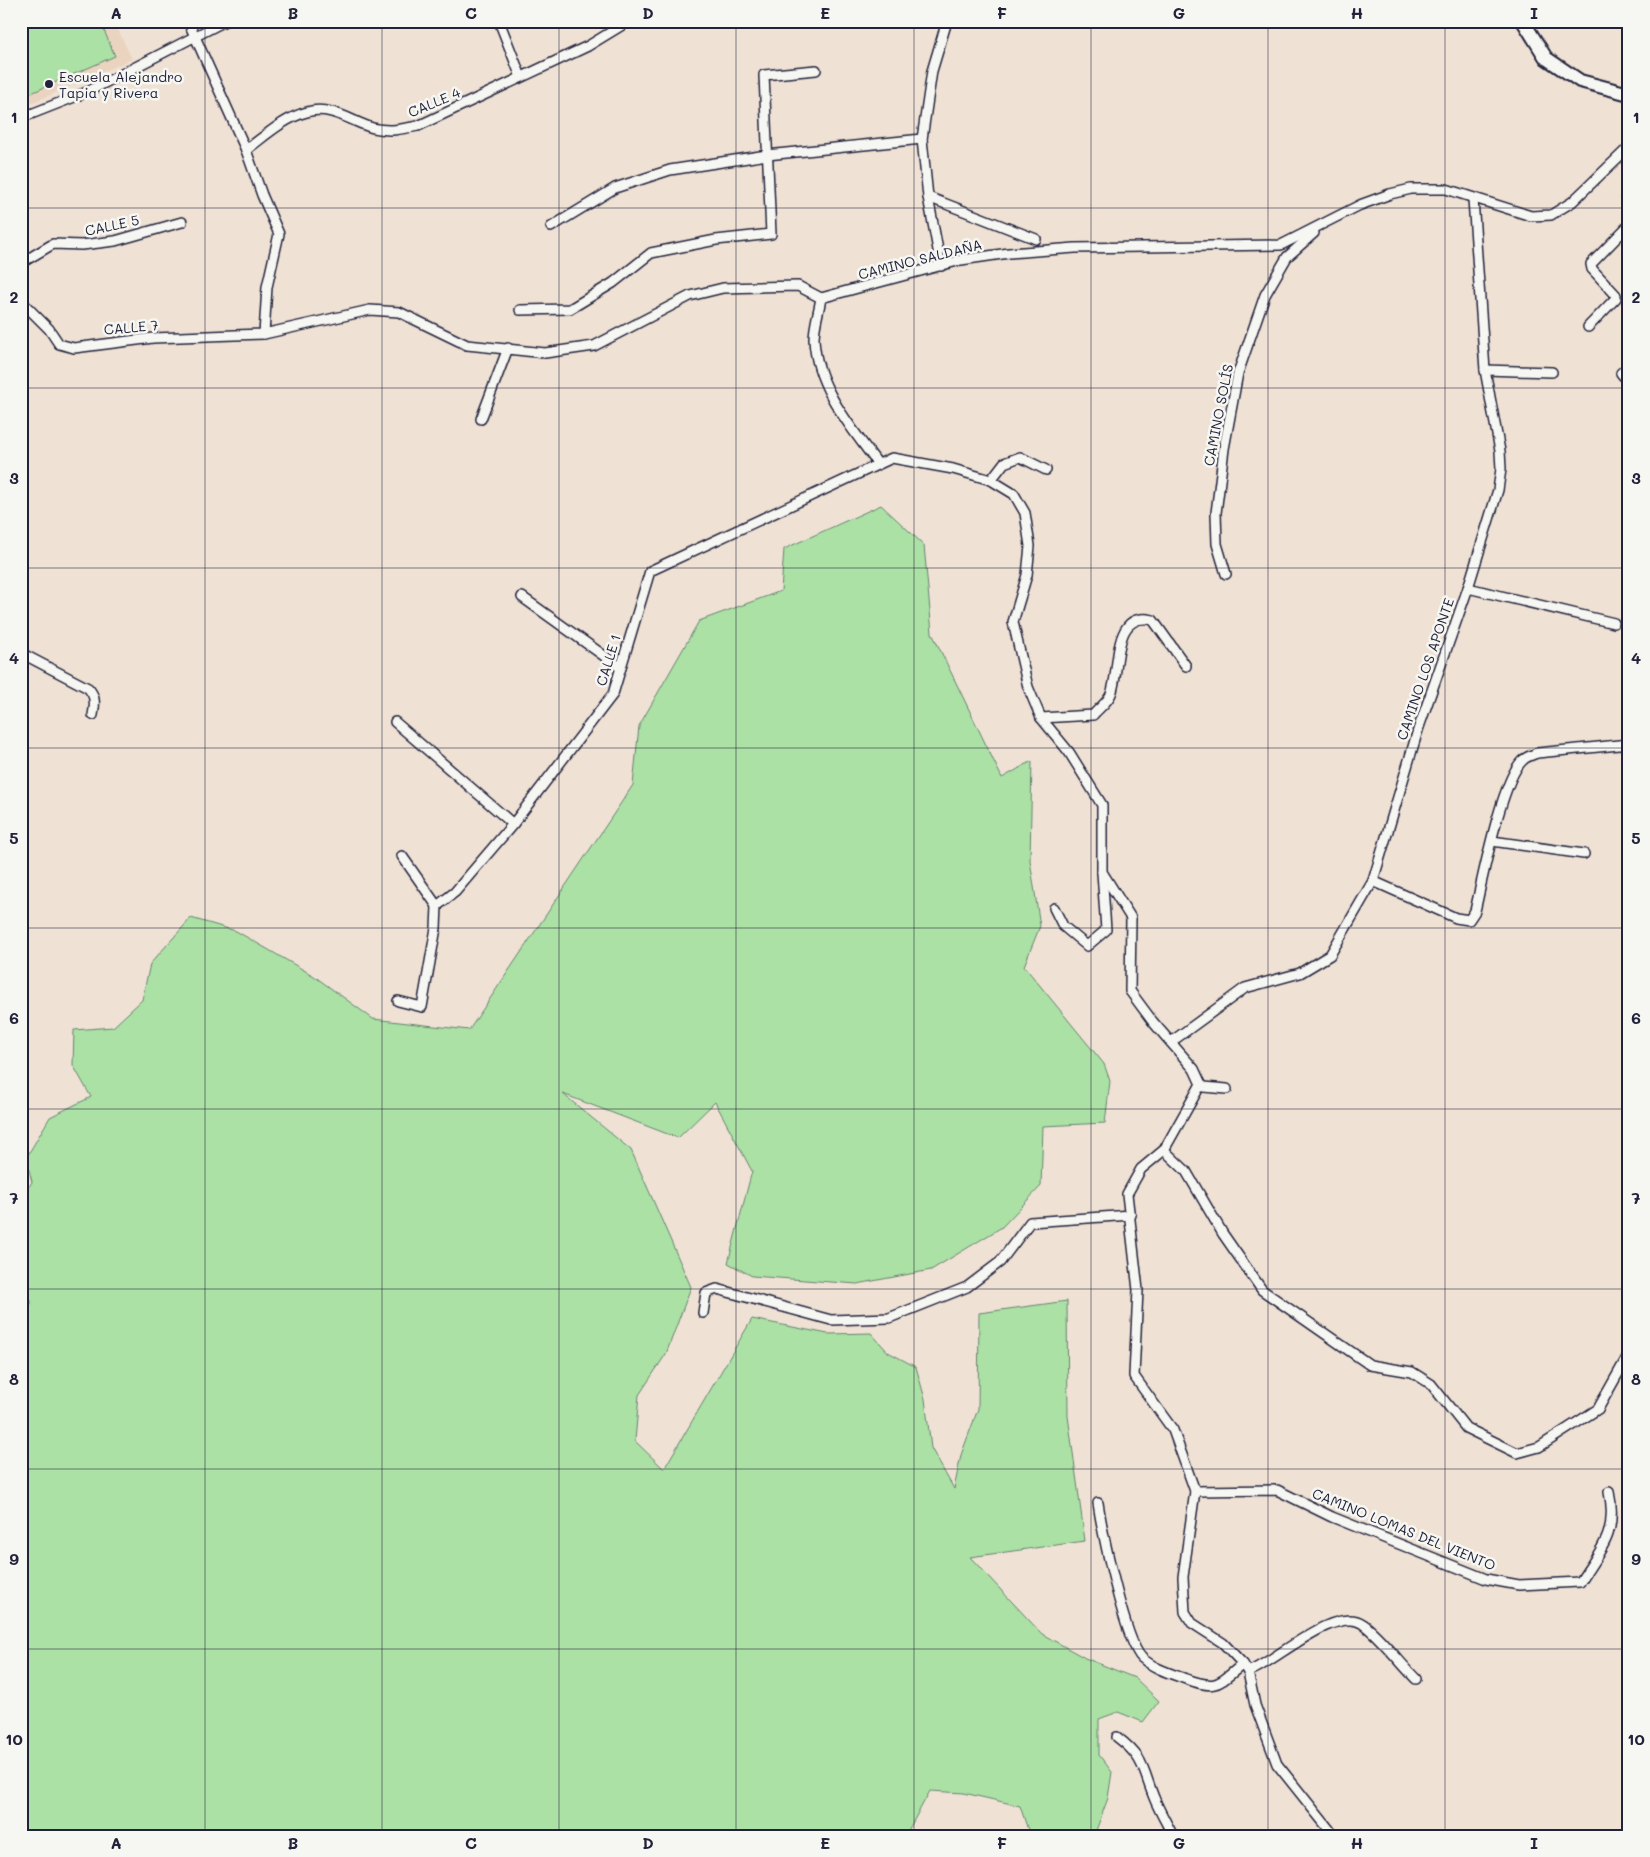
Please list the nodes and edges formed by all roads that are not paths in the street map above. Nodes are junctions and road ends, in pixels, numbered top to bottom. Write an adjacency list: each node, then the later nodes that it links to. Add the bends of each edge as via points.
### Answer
1 (188, 21): 7 (street)
2 (225, 21): 7 (street)
3 (499, 21): 9 (street)
4 (629, 21): 9 (street, CALLE 4, via 588,46)
5 (947, 21): 12 (street, via 932,71)
6 (1523, 21): 10 (street, via 1546,58 1580,80)
7 (195, 37): 11 (street, via 87,92); 14 (street)
8 (816, 70): 15 (street, via 764,75)
9 (521, 77): 14 (street, CALLE 4, via 418,126 396,131 374,128 335,112 309,111 287,120)
10 (1629, 94)
11 (21, 118)
12 (922, 139): 15 (street); 16 (street)
13 (1629, 147): 17 (street, CAMINO SALDAÑA, via 1572,202 1551,214 1531,216)
14 (246, 150): 29 (street, via 279,234 267,287)
15 (767, 155): 21 (street, via 670,170 615,188); 27 (street, via 771,234 716,240 651,253 613,283 570,309)
16 (928, 197): 22 (street); 24 (street)
17 (1473, 199): 20 (street, CAMINO SALDAÑA, via 1446,189 1410,189 1360,205); 32 (street, CAMINO LOS APONTE)
18 (182, 222): 23 (street, CALLE 5, via 115,241 53,244)
19 (1629, 225): 28 (street, via 1590,264 1616,295 1615,301)
20 (1321, 226): 24 (street, CAMINO SALDAÑA, via 1281,245 1075,248 1009,253); 39 (street, CAMINO SOLÍS, via 1287,257 1265,295 1238,373 1216,514 1218,544)
21 (551, 227)
22 (1036, 239)
23 (21, 262)
24 (941, 266): 25 (street, CAMINO SALDAÑA)
25 (821, 298): 30 (street, via 798,286 723,288 690,296 594,346 545,353); 36 (street, via 814,338 819,373 845,419)
26 (21, 301): 29 (street, CALLE 7, via 59,344 74,348 153,338)
27 (520, 310)
28 (1588, 327)
29 (264, 334): 30 (street, via 370,310 399,312 468,345)
30 (508, 348): 35 (street)
31 (1629, 366): 34 (street, via 1621,373)
32 (1485, 370): 33 (street); 40 (street, CAMINO LOS APONTE, via 1501,469 1498,490)
33 (1552, 372)
34 (1629, 383)
35 (481, 418)
36 (878, 464): 38 (street, CALLE 1, via 892,458 909,460); 45 (street, CALLE 1, via 650,571)
37 (1046, 470): 38 (street, via 1020,457 1004,463)
38 (991, 480): 47 (street, CALLE 1, via 1014,494 1025,513 1030,546 1028,565 1013,622 1028,687)
39 (1226, 574)
40 (1468, 588): 42 (street); 55 (street, CAMINO LOS APONTE, via 1418,730)
41 (522, 597): 45 (street)
42 (1614, 623)
43 (21, 653): 46 (street, via 88,688 93,693)
44 (1186, 666): 47 (street, via 1153,620 1141,617 1130,621 1122,635 1111,696 1093,715)
45 (621, 668): 50 (street, CALLE 1, via 614,694)
46 (93, 716)
47 (1041, 718): 54 (street, CALLE 1, via 1069,752 1102,806)
48 (395, 722): 50 (street)
49 (1629, 744): 51 (street, via 1536,754 1523,760 1513,772)
50 (513, 824): 56 (street, CALLE 1, via 455,892)
51 (1492, 841): 52 (street); 55 (street, via 1475,911 1468,920 1456,918)
52 (1584, 854)
53 (402, 856): 56 (street)
54 (1102, 872): 57 (street, CALLE 1, via 1106,930 1087,946 1063,926); 59 (street, via 1132,918 1130,992)
55 (1373, 881): 59 (street, CAMINO LOS APONTE, via 1330,955 1300,973 1245,988)
56 (437, 906): 58 (street, via 422,1007)
57 (1054, 908)
58 (398, 1001)
59 (1171, 1042): 60 (street, via 1194,1069)
60 (1201, 1084): 61 (street); 62 (street)
61 (1227, 1089)
62 (1164, 1150): 63 (street, via 1141,1169 1127,1194); 65 (street, via 1186,1170 1223,1234 1262,1290 1370,1365 1412,1372 1432,1384 1466,1428 1517,1454 1539,1447 1598,1409)
63 (1131, 1214): 64 (street, via 1030,1222 1000,1262 967,1288 889,1318 831,1320 717,1289 706,1293); 66 (street, via 1138,1290 1134,1376 1173,1430)
64 (703, 1313)
65 (1629, 1354)
66 (1195, 1492): 67 (street, CAMINO LOMAS DEL VIENTO, via 1277,1490 1332,1517 1486,1579 1520,1585 1580,1582 1609,1538 1613,1510); 69 (street, via 1182,1577 1185,1612 1192,1622 1223,1643)
67 (1609, 1492)
68 (1098, 1503): 69 (street, via 1103,1538 1130,1634 1141,1657 1162,1671 1208,1686 1219,1684)
69 (1246, 1668): 70 (street, via 1325,1626 1344,1620 1362,1623); 73 (street, via 1255,1705 1277,1764 1332,1833)
70 (1416, 1679)
71 (1117, 1737): 72 (street, via 1130,1747 1145,1769 1154,1799)
72 (1173, 1836)
73 (1331, 1836)

